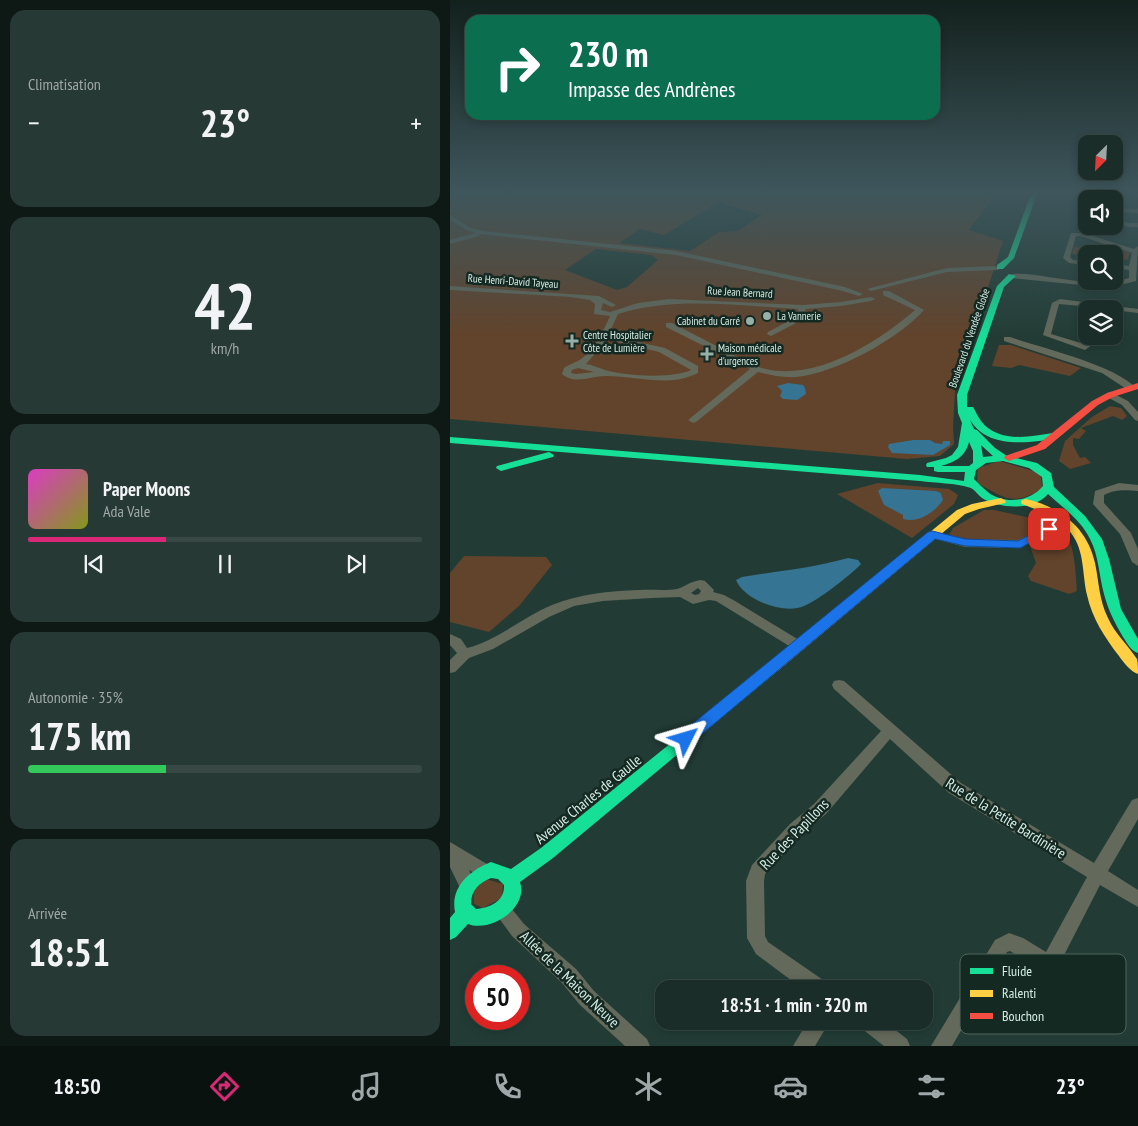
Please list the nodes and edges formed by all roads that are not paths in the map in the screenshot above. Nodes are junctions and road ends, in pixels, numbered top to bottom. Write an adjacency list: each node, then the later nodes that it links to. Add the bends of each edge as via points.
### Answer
1 (548, 240): 18 (street, via 676,253)
2 (1022, 240): 11 (main road)
3 (1071, 240): 8 (street, via 1066,258)
4 (1101, 240): 5 (street)
5 (1120, 245)
6 (1123, 246): 7 (street)
7 (1137, 250): 10 (street)
8 (1078, 263)
9 (1123, 267): 10 (street)
10 (1132, 268): 13 (street)
11 (1014, 270): 12 (main road); 12 (main road); 14 (street)
12 (998, 274): 16 (street, via 965,269 940,271); 38 (main road, Boulevard du Vendée Globe)
13 (1136, 280): 15 (street)
14 (1078, 282)
15 (1123, 283)
16 (896, 284): 18 (street, Rue Jean Bernard); 19 (street)
17 (450, 288): 20 (street, Rue Henri-David Tayeau)
18 (864, 292): 19 (street); 21 (street); 22 (street, Rue Jean Bernard)
19 (884, 295): 21 (street, Rue Jean Bernard); 36 (street, via 920,310 860,351 801,373)
20 (574, 296): 25 (street, via 599,298); 27 (street, via 598,301)
21 (871, 299): 22 (street, Rue Jean Bernard)
22 (841, 304): 24 (street, Rue Jean Bernard)
23 (1078, 304): 34 (street, via 1058,301 1046,334)
24 (803, 307): 25 (street, Rue Jean Bernard, via 685,301); 31 (street, via 799,318)
25 (616, 308): 27 (street, Rue Jean Bernard); 30 (street)
26 (1123, 309): 28 (street)
27 (601, 310): 30 (street)
28 (1138, 311)
29 (669, 325): 36 (street)
30 (610, 326): 35 (street)
31 (770, 334)
32 (1007, 339): 37 (street, via 1105,371)
33 (620, 340): 35 (street, via 662,350 695,368 695,371 672,378 606,373)
34 (1078, 345)
35 (589, 367): 35 (street, via 575,378 566,374 568,368 578,365)
36 (756, 369): 41 (street)
37 (1135, 387): 39 (main road)
38 (962, 395): 42 (main road, Boulevard du Vendée Globe, via 962,408); 44 (main road, via 976,422 988,433 1015,440)
39 (1110, 395): 40 (street, via 1125,403); 44 (main road)
40 (1138, 418)
41 (693, 420)
42 (968, 425): 47 (main road, via 991,450); 49 (main road, via 964,446 957,455 944,462); 50 (main road, Boulevard du Vendée Globe, via 978,452)
43 (450, 429): 50 (main road, via 941,470)
44 (1054, 436): 46 (main road)
45 (450, 440): 48 (main road)
46 (1040, 447): 47 (main road); 52 (main road)
47 (1006, 458): 50 (main road, via 989,459); 52 (main road)
48 (685, 460): 51 (main road, via 552,455); 53 (main road, via 920,478)
49 (921, 465)
50 (974, 466): 53 (main road, Boulevard du Vendée Globe, via 968,476)
51 (501, 468)
52 (1040, 469): 55 (main road, via 1049,479)
53 (972, 486): 56 (main road, via 984,496); 58 (main road)
54 (1138, 488): 61 (street, via 1110,488 1099,493 1098,504 1125,533)
55 (1049, 489): 57 (main road, via 1041,497); 64 (main road, via 1086,523 1096,538 1117,615)
56 (1001, 501): 57 (main road); 58 (main road)
57 (1026, 502): 67 (main road, via 1065,518 1076,530 1086,550 1100,616 1118,646)
58 (961, 512): 60 (main road, Avenue Charles de Gaulle)
59 (1049, 529): 60 (street, via 1020,544 965,543)
60 (932, 535): 63 (main road, Avenue Charles de Gaulle)
61 (1138, 562)
62 (450, 639): 65 (street)
63 (799, 646): 65 (street, via 731,604 707,595 707,588 701,584 690,586 684,593 573,602 538,617 488,647); 74 (main road, Avenue Charles de Gaulle, via 562,841)
64 (1138, 648)
65 (464, 654): 66 (street)
66 (450, 668)
67 (1138, 669)
68 (839, 685): 69 (street, Rue de la Petite Bardinière)
69 (889, 731): 73 (street, Rue de la Petite Bardinière, via 955,788); 83 (street, Rue des Papillons, via 820,809 796,829 758,870 755,881 756,938 762,948)
70 (1138, 805): 73 (street)
71 (450, 849): 72 (street); 75 (street)
72 (486, 872): 74 (main road, via 499,871); 75 (main road)
73 (1097, 874): 76 (street, Rue de la Petite Bardinière); 82 (street)
74 (511, 879): 77 (main road, via 514,884 512,898)
75 (467, 884): 78 (main road, via 461,900)
76 (1138, 899)
77 (502, 910): 78 (main road, via 487,917); 87 (street, Allée de la Maison Neuve, via 518,930)
78 (466, 913): 79 (main road)
79 (450, 931)
80 (996, 954): 81 (street, via 1001,946 1009,942)
81 (1034, 954)
82 (1055, 954)
83 (806, 980)
84 (960, 1014): 90 (street)
85 (814, 1030): 88 (street)
86 (880, 1030): 89 (street)
87 (640, 1046)
88 (803, 1046)
89 (900, 1046)
90 (941, 1046)

